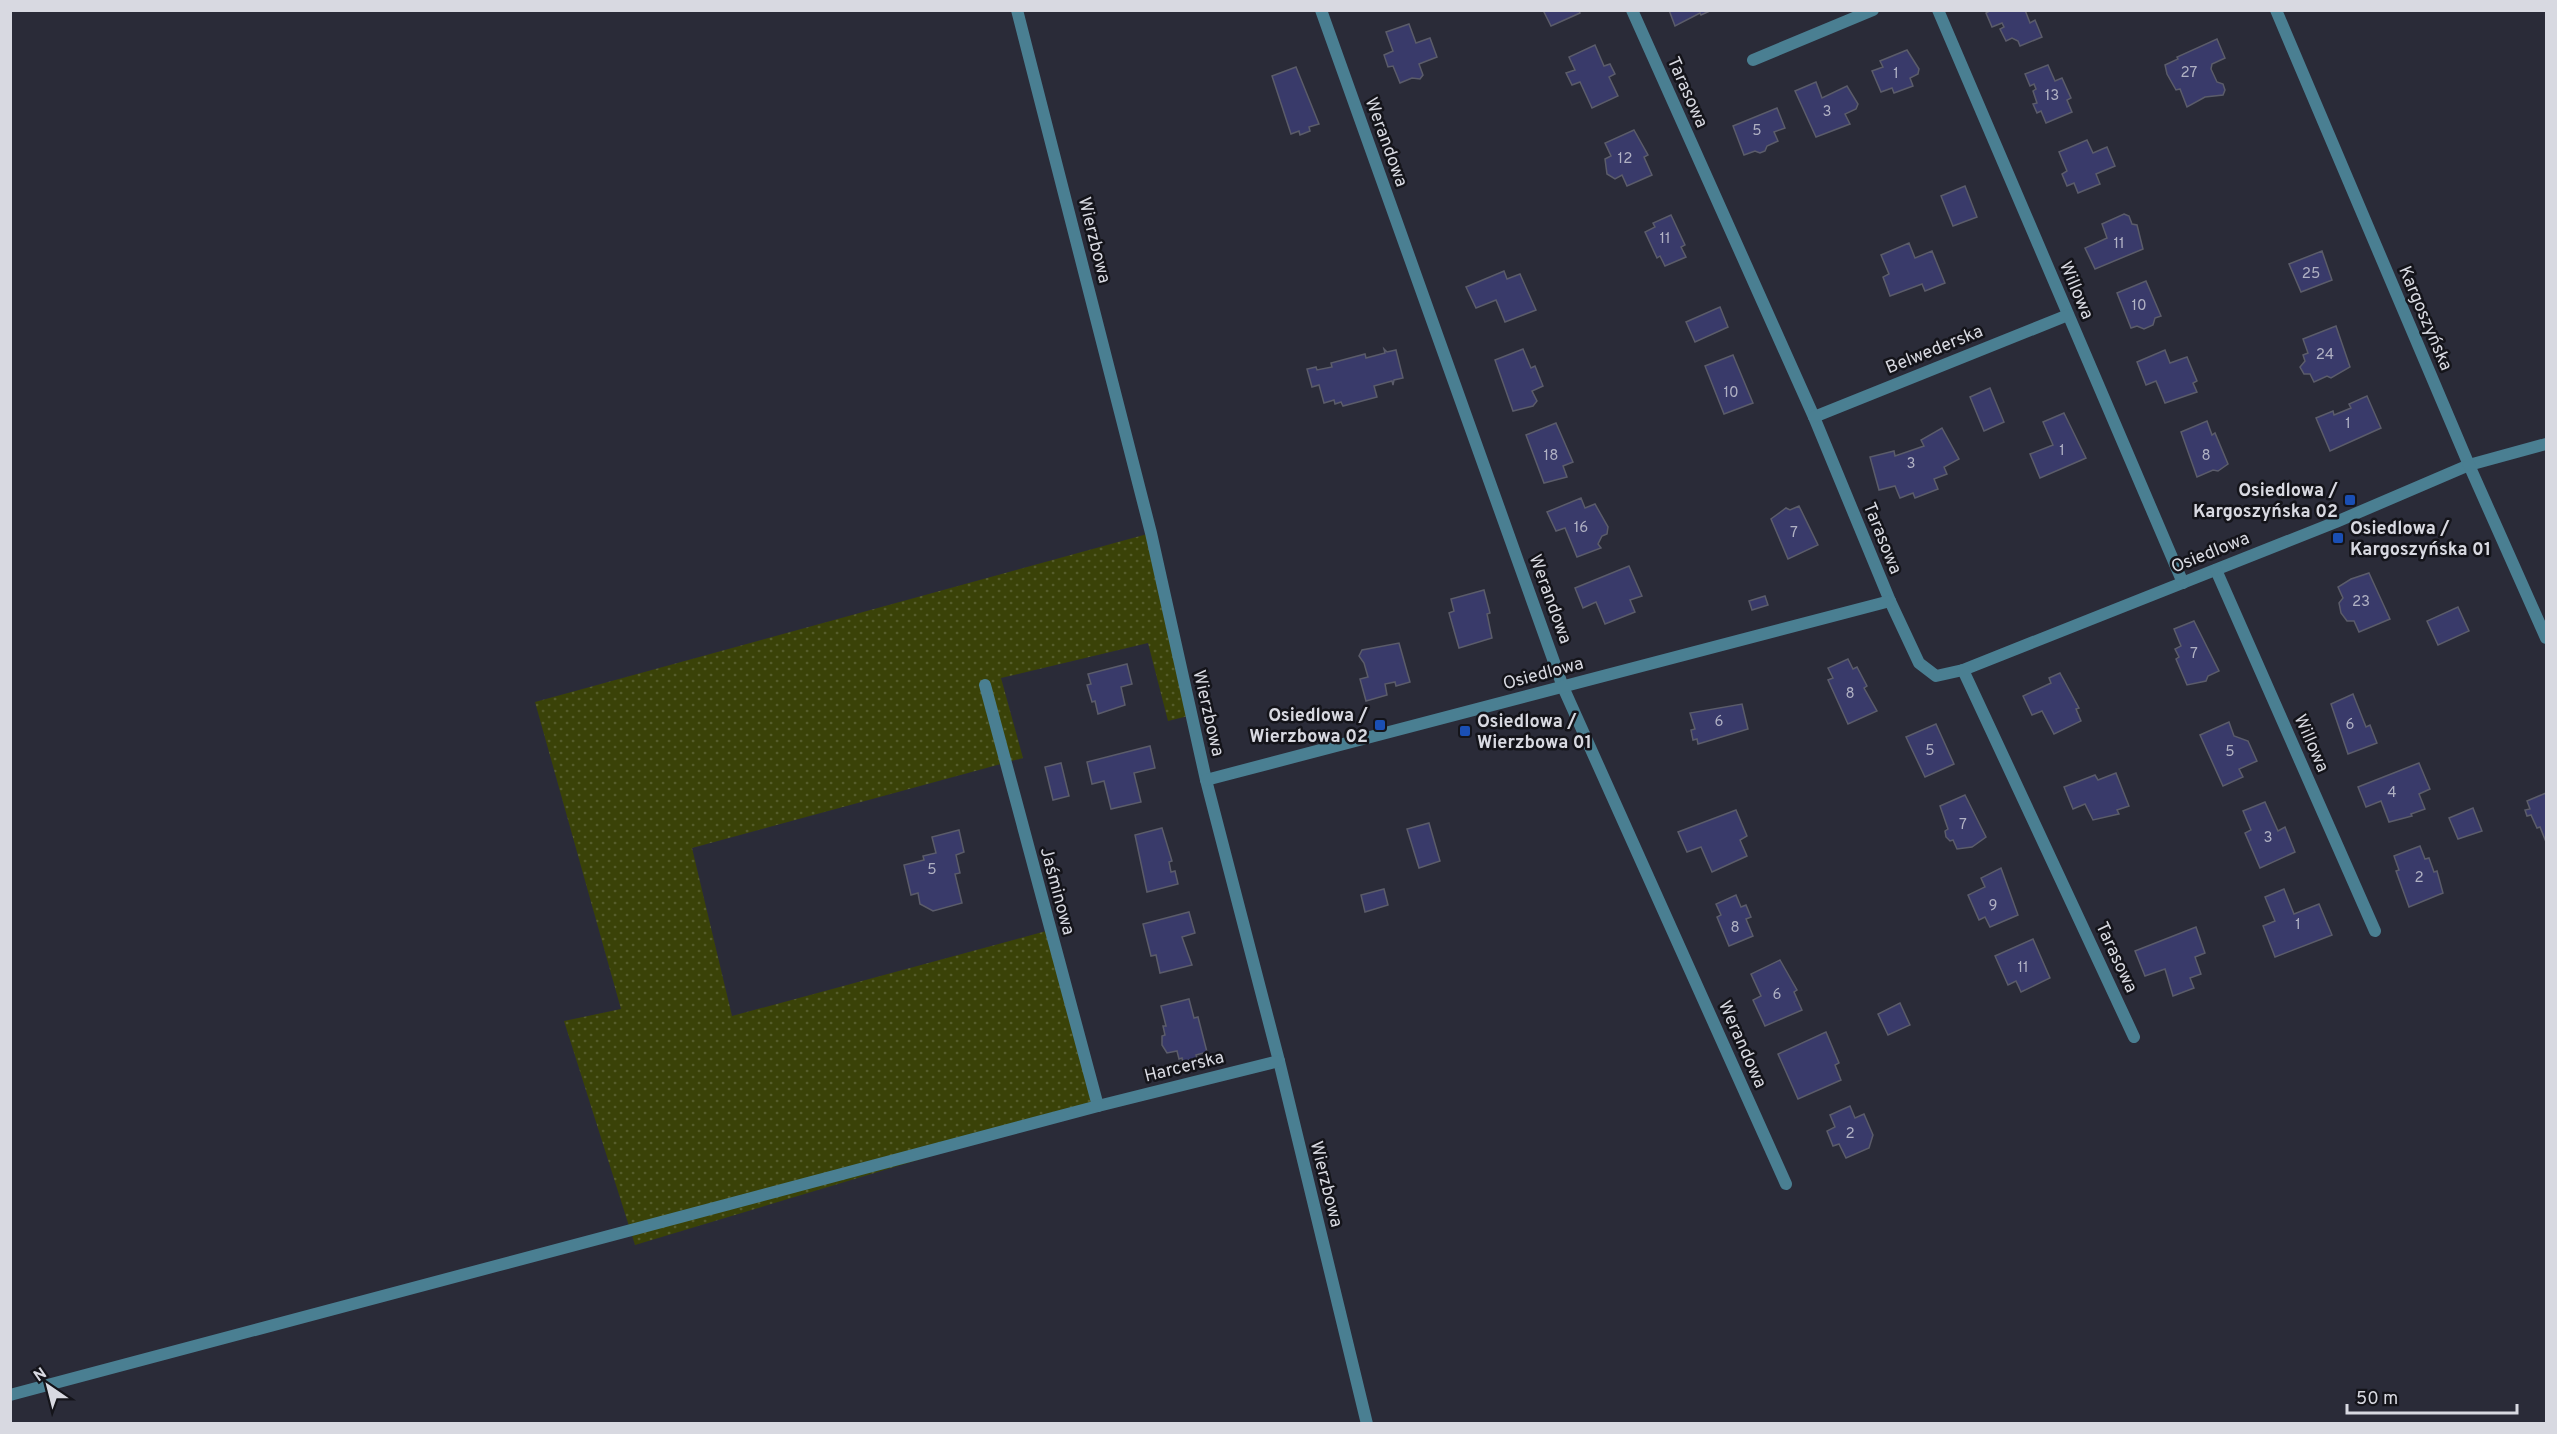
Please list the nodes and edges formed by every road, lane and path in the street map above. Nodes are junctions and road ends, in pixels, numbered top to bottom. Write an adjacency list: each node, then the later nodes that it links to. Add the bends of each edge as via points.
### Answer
1 (1017, 10): 19 (street, Wierzbowa, via 1151,533)
2 (1322, 10): 18 (street, Werandowa)
3 (1632, 10): 9 (street, Tarasowa)
4 (1873, 10): 7 (street)
5 (1938, 10): 8 (street, Willowa)
6 (2276, 10): 11 (street, Kargoszyńska)
7 (1753, 60)
8 (2068, 315): 9 (street, Belwederska); 13 (street, Willowa)
9 (1814, 417): 14 (street, Tarasowa)
10 (2547, 444): 11 (street, Osiedlowa)
11 (2469, 465): 12 (street, Osiedlowa); 15 (street, Kargoszyńska)
12 (2216, 570): 13 (street, Osiedlowa); 20 (street, Willowa)
13 (2183, 583): 16 (street, Osiedlowa)
14 (1890, 601): 16 (street, Tarasowa, via 1919,663 1936,676); 18 (street, Osiedlowa)
15 (2547, 638)
16 (1963, 670): 21 (street, Tarasowa)
17 (985, 685): 23 (street, Jaśminowa)
18 (1563, 687): 19 (street, Osiedlowa); 24 (street, Werandowa)
19 (1206, 780): 22 (street, Wierzbowa)
20 (2374, 931)
21 (2134, 1036)
22 (1279, 1061): 23 (street, Harcerska); 26 (street, Wierzbowa)
23 (1098, 1106): 25 (street, Harcerska)
24 (1786, 1184)
25 (10, 1395)
26 (1367, 1424)

